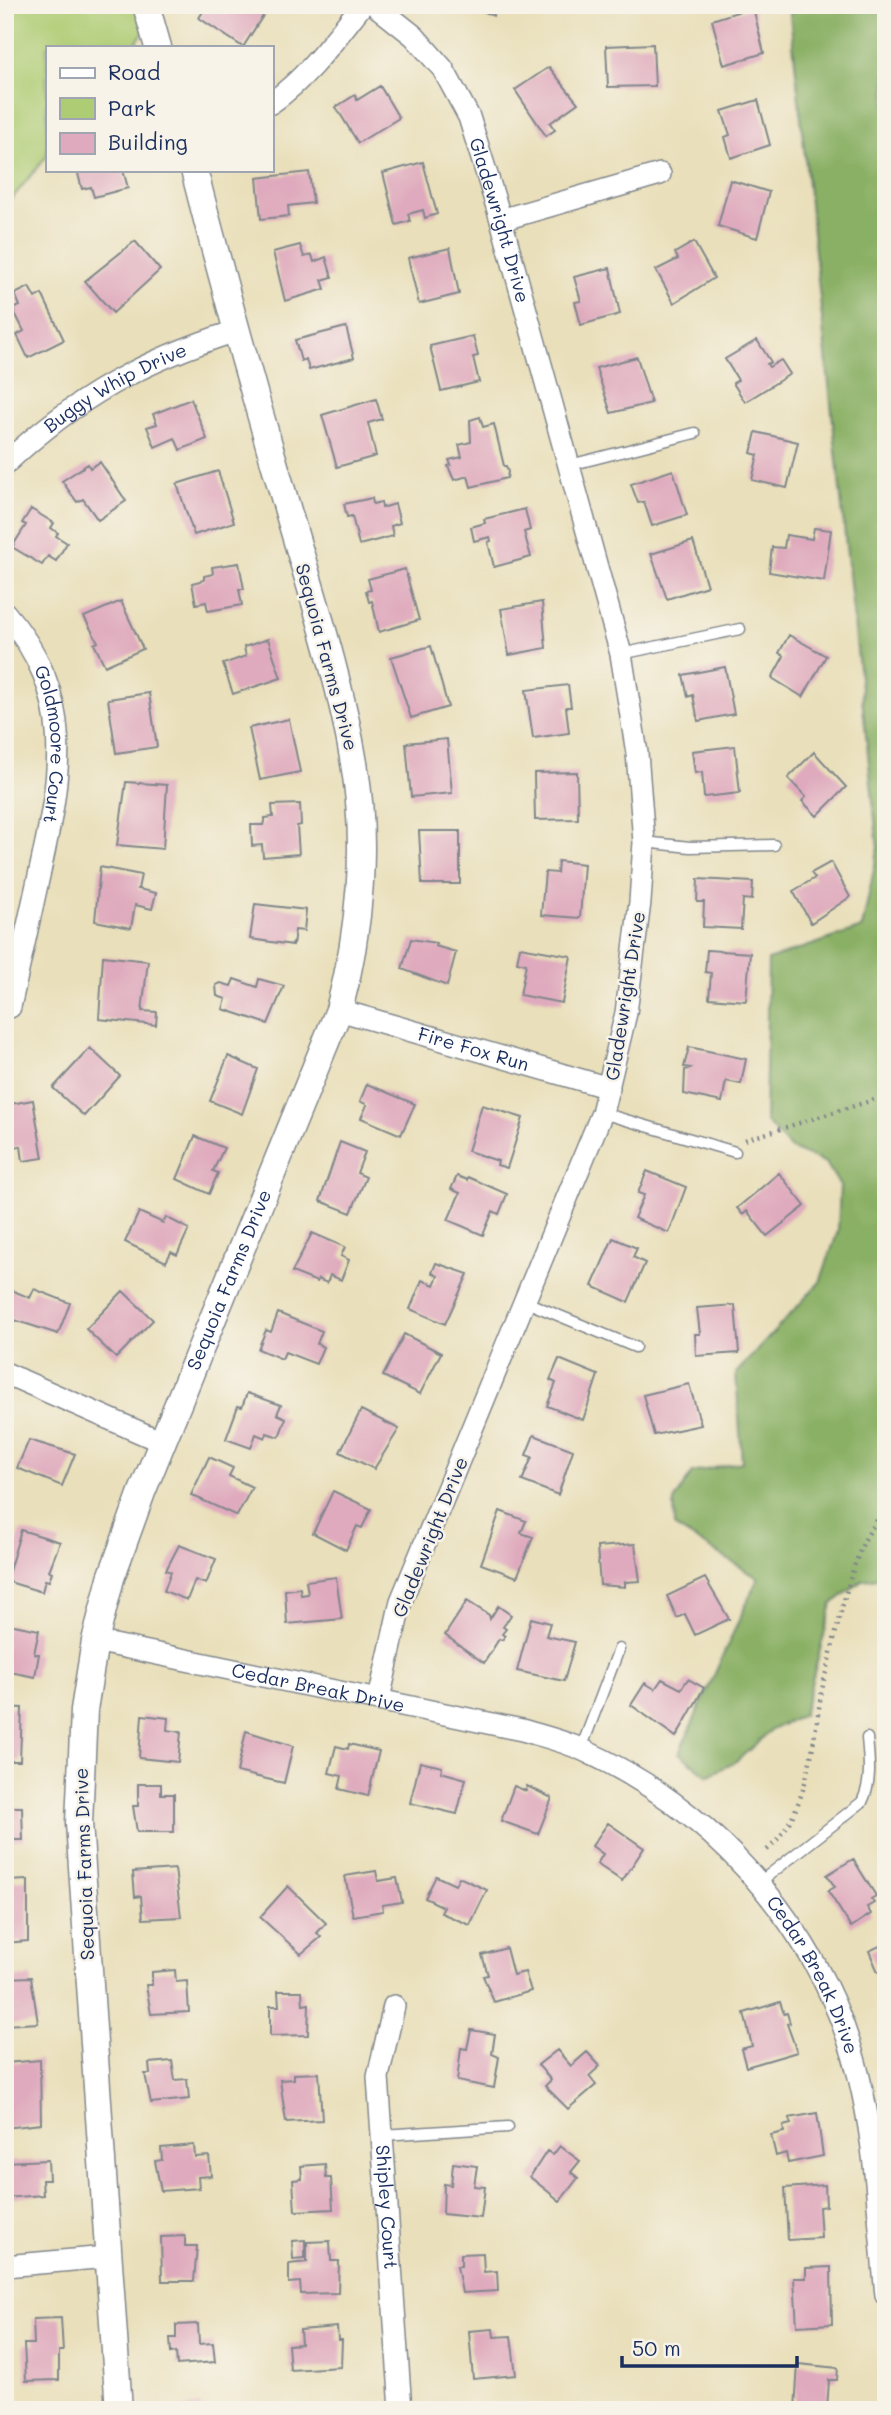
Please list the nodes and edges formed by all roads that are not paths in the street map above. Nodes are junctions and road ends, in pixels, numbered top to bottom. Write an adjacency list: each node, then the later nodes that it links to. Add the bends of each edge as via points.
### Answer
1 (146, 5): 4 (street)
2 (362, 5): 5 (street, via 317,61)
3 (375, 5): 8 (street, Gladewright Drive, via 414,36 455,86)
4 (158, 46)
5 (273, 102)
6 (195, 172): 9 (street, Sequoia Farms Drive)
7 (660, 174): 8 (street)
8 (501, 220): 12 (street, Gladewright Drive)
9 (236, 331): 11 (street, Buggy Whip Drive, via 178,349 112,381 70,408); 19 (street, Sequoia Farms Drive, via 339,692 355,765 359,890)
10 (695, 433): 12 (lane)
11 (5, 464)
12 (570, 465): 15 (street, Gladewright Drive)
13 (5, 613): 18 (street, Goldmoore Court, via 40,667 56,719 60,752 58,790)
14 (740, 629): 15 (lane)
15 (621, 654): 16 (street, Gladewright Drive, via 638,753)
16 (644, 842): 17 (lane, via 690,847); 20 (street, Gladewright Drive, via 625,1013)
17 (774, 845)
18 (10, 1007)
19 (339, 1010): 20 (street, Fire Fox Run); 26 (street, Sequoia Farms Drive)
20 (609, 1088): 21 (street, Gladewright Drive)
21 (602, 1113): 22 (lane); 23 (street, Gladewright Drive)
22 (736, 1152)
23 (526, 1302): 24 (lane); 29 (street, Gladewright Drive, via 401,1601)
24 (635, 1347)
25 (5, 1373): 26 (street)
26 (162, 1442): 27 (street, Sequoia Farms Drive, via 111,1578)
27 (95, 1642): 29 (street, Cedar Break Drive); 36 (street, Sequoia Farms Drive, via 84,1710 79,1823)
28 (619, 1649): 31 (lane)
29 (379, 1699): 31 (street, Cedar Break Drive, via 522,1730)
30 (867, 1738): 32 (lane, via 868,1791 862,1802)
31 (581, 1749): 32 (street, Cedar Break Drive, via 681,1809)
32 (760, 1882): 38 (street, Cedar Break Drive, via 816,1964 854,2057 869,2132)
33 (394, 2006): 35 (street, Shipley Court, via 378,2077)
34 (508, 2127): 35 (lane)
35 (382, 2135): 40 (street, Shipley Court)
36 (107, 2257): 37 (street); 39 (street, Sequoia Farms Drive)
37 (5, 2266)
38 (886, 2295)
39 (119, 2410)
40 (401, 2410)

